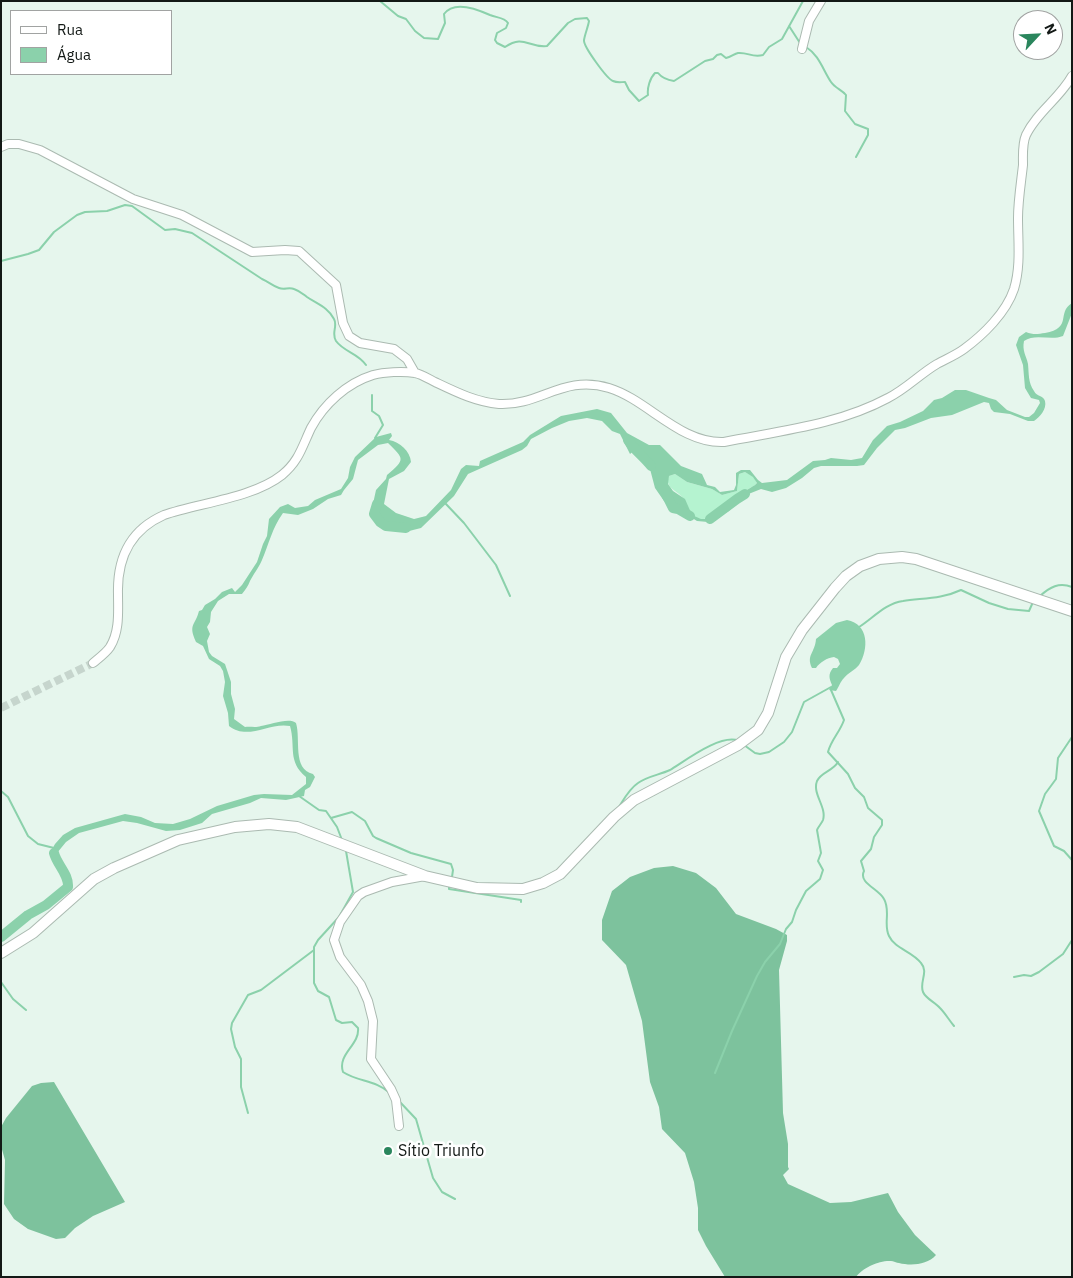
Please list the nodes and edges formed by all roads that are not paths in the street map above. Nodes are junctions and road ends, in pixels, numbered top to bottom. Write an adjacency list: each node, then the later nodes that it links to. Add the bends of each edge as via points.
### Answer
1 (821, 1): 2 (street, via 809,21)
2 (802, 49)
3 (1072, 76): 5 (street, via 1025,139 1017,276 1010,299 986,329 963,350 935,365 911,384 853,414 716,442 702,440 683,431 618,391 600,386 578,384 500,404 472,398)
4 (1, 147): 5 (street, via 19,144 40,150 134,200 182,216 252,252 299,251 336,285 343,322 350,336 360,343 394,349)
5 (415, 373): 7 (street, via 373,375 344,390 312,426 297,460 270,483 164,515 137,534 123,554 120,565 118,618 113,641)
6 (1072, 610): 8 (main road, via 916,559 889,558 869,562 834,588 802,630 786,657 768,713 758,730 738,745 634,800 552,880 533,887 509,890 477,888)
7 (93, 663)
8 (425, 876): 9 (main road, via 297,827 269,824 235,827 178,840 114,868 94,879 34,933); 10 (street, via 392,882 358,896 340,922 334,940 340,957 361,985 368,1001 373,1021 371,1059 396,1100)
9 (1, 953)
10 (399, 1126)

